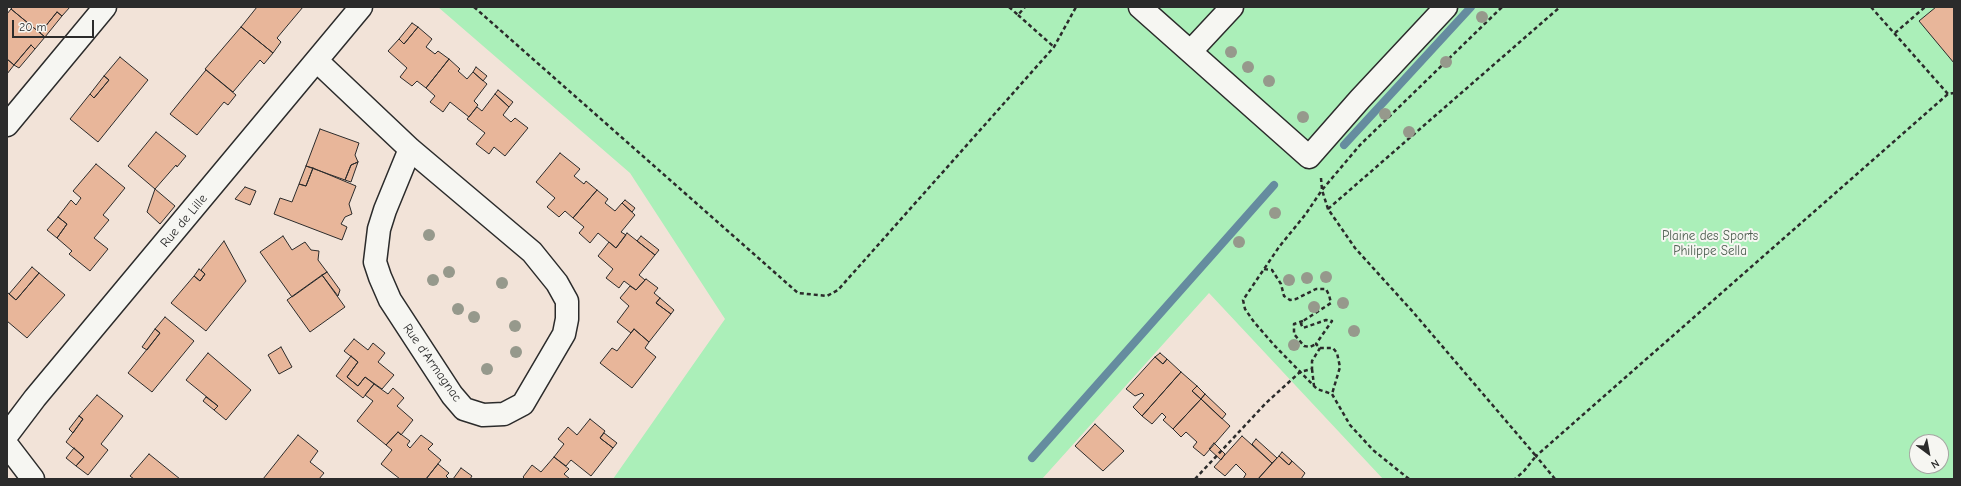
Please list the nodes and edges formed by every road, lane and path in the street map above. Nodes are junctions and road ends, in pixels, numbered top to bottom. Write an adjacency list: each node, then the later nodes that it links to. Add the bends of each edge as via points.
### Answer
1 (105, 7): 21 (street)
2 (361, 7): 18 (street, Rue de Lille)
3 (474, 7): 16 (path, via 798,293 827,296 838,290)
4 (1009, 7): 14 (path)
5 (1025, 7): 14 (path)
6 (1076, 7): 16 (path)
7 (1140, 7): 17 (street)
8 (1232, 7): 17 (street)
9 (1446, 7): 23 (street)
10 (1502, 7): 24 (path, via 1360,145)
11 (1560, 7): 25 (path)
12 (1871, 7): 15 (path)
13 (1925, 7): 15 (path)
14 (1018, 15): 16 (path)
15 (1895, 33): 20 (path)
16 (1054, 47)
17 (1191, 51): 23 (street)
18 (317, 61): 22 (street, Rue d'Armagnac); 34 (street, Rue de Lille, via 35,398)
19 (1954, 93): 20 (path)
20 (1948, 94): 36 (path)
21 (7, 125)
22 (410, 149): 22 (street, Rue d'Armagnac, via 532,252 567,301 564,334 523,404 504,414 483,415 464,408 452,395 390,300 380,277 375,262 379,229)
23 (1310, 157): 24 (path, via 1315,163)
24 (1322, 190): 25 (path); 26 (path)
25 (1328, 209): 36 (path, via 1354,248 1413,312)
26 (1264, 269): 27 (path, via 1272,270 1281,284 1284,296 1290,300 1316,289 1326,289 1330,295 1330,303); 31 (path, via 1243,300 1245,309)
27 (1302, 321): 28 (path, via 1294,324 1294,334 1304,346); 28 (path, via 1303,328 1326,320 1332,321)
28 (1316, 344): 29 (path)
29 (1320, 348): 30 (path, via 1312,361); 33 (path, via 1334,348 1339,360 1340,367)
30 (1312, 369): 31 (path); 32 (path)
31 (1300, 372): 32 (path); 38 (path, via 1266,403)
32 (1314, 386): 33 (path)
33 (1332, 394): 39 (path, via 1350,425 1373,450)
34 (7, 435)
35 (7, 445): 37 (street)
36 (1536, 456): 40 (path); 41 (path)
37 (33, 479)
38 (1195, 479)
39 (1409, 479)
40 (1515, 479)
41 (1555, 479)

